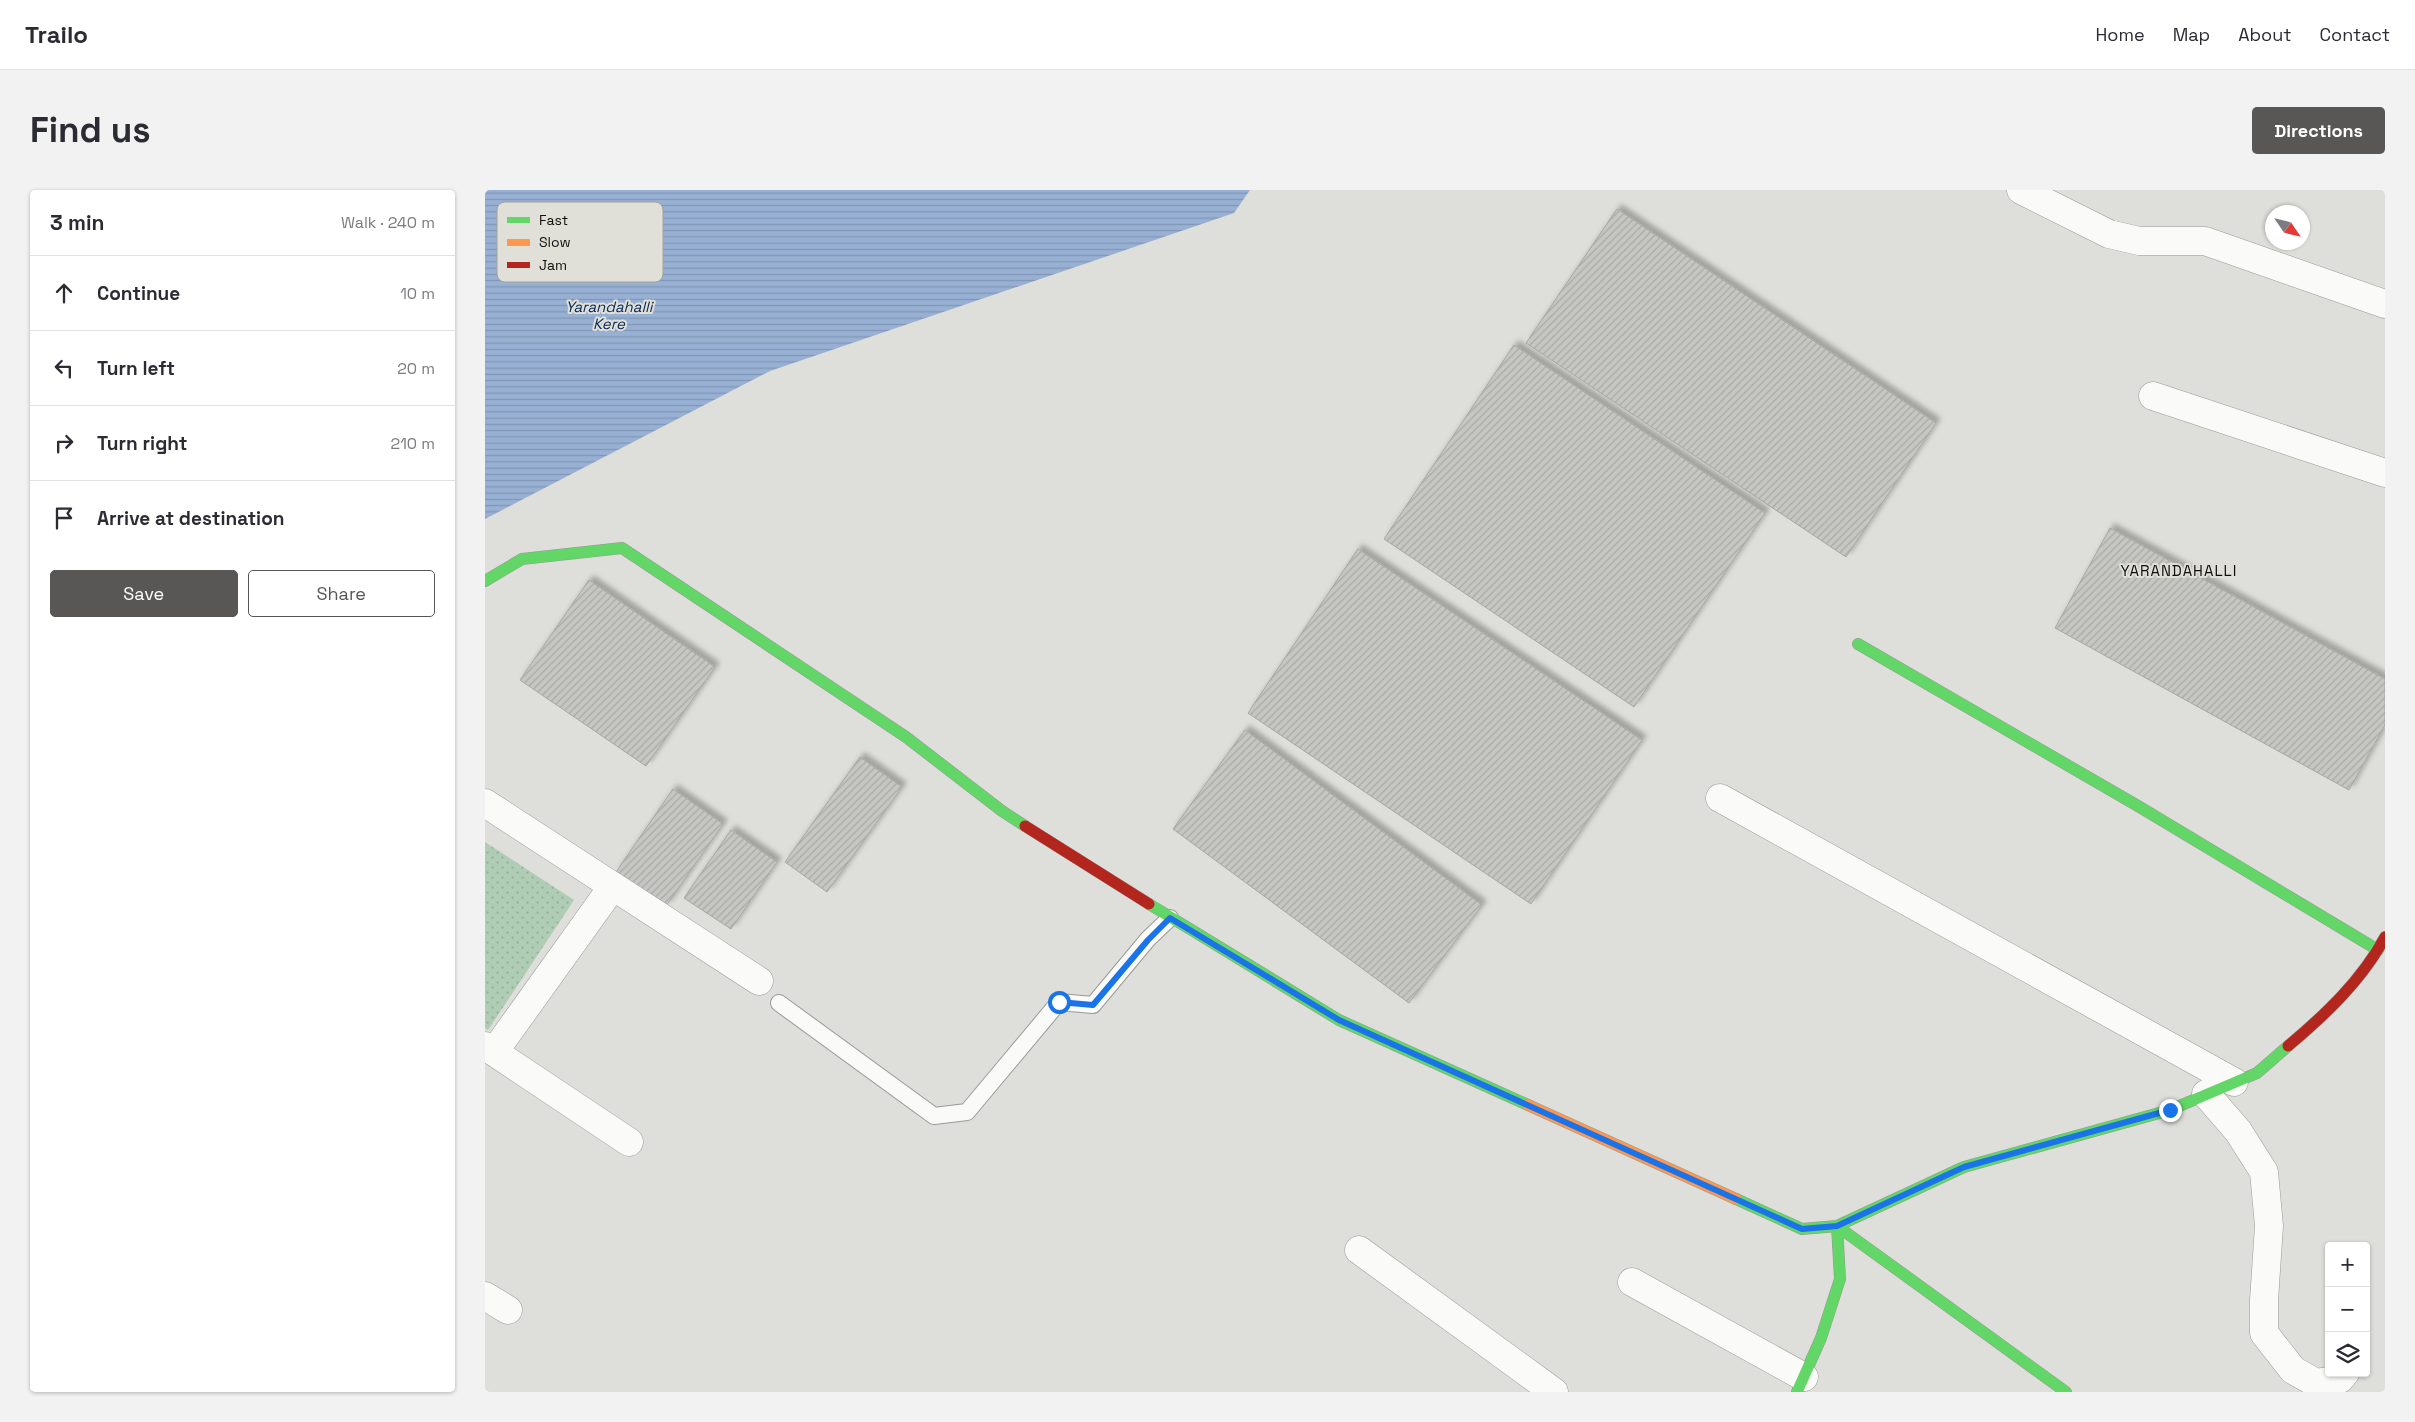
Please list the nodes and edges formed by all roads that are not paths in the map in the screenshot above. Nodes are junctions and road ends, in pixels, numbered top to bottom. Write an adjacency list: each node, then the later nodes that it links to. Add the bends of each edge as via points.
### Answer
1 (2021, 190): 2 (street, via 2109,234 2139,241 2205,241)
2 (2385, 304)
3 (2153, 396): 4 (street)
4 (2385, 473)
5 (485, 581): 10 (street, via 522,559 622,548 906,737 1002,811)
6 (1858, 644): 12 (street)
7 (1721, 798): 16 (street)
8 (485, 803): 9 (street)
9 (613, 886): 13 (street); 15 (street)
10 (1170, 918): 14 (lane, via 1093,1005 1059,1002 967,1112 934,1116); 19 (street, via 1339,1020 1802,1229)
11 (2385, 937): 12 (street)
12 (2378, 950): 16 (street, via 2329,1012 2257,1073)
13 (759, 981)
14 (779, 1003)
15 (490, 1049): 18 (street)
16 (2234, 1082): 17 (street)
17 (2206, 1094): 19 (street, via 2170,1110 1964,1167); 24 (street, via 2238,1131 2264,1172 2269,1226 2264,1333 2293,1370 2316,1383)
18 (629, 1142)
19 (1837, 1226): 25 (street, via 1840,1279 1821,1338); 27 (street)
20 (1359, 1250): 26 (street)
21 (1632, 1282): 25 (street)
22 (485, 1296): 23 (street)
23 (508, 1310)
24 (2342, 1377)
25 (1800, 1384)
26 (1554, 1392)
27 (2066, 1392)

